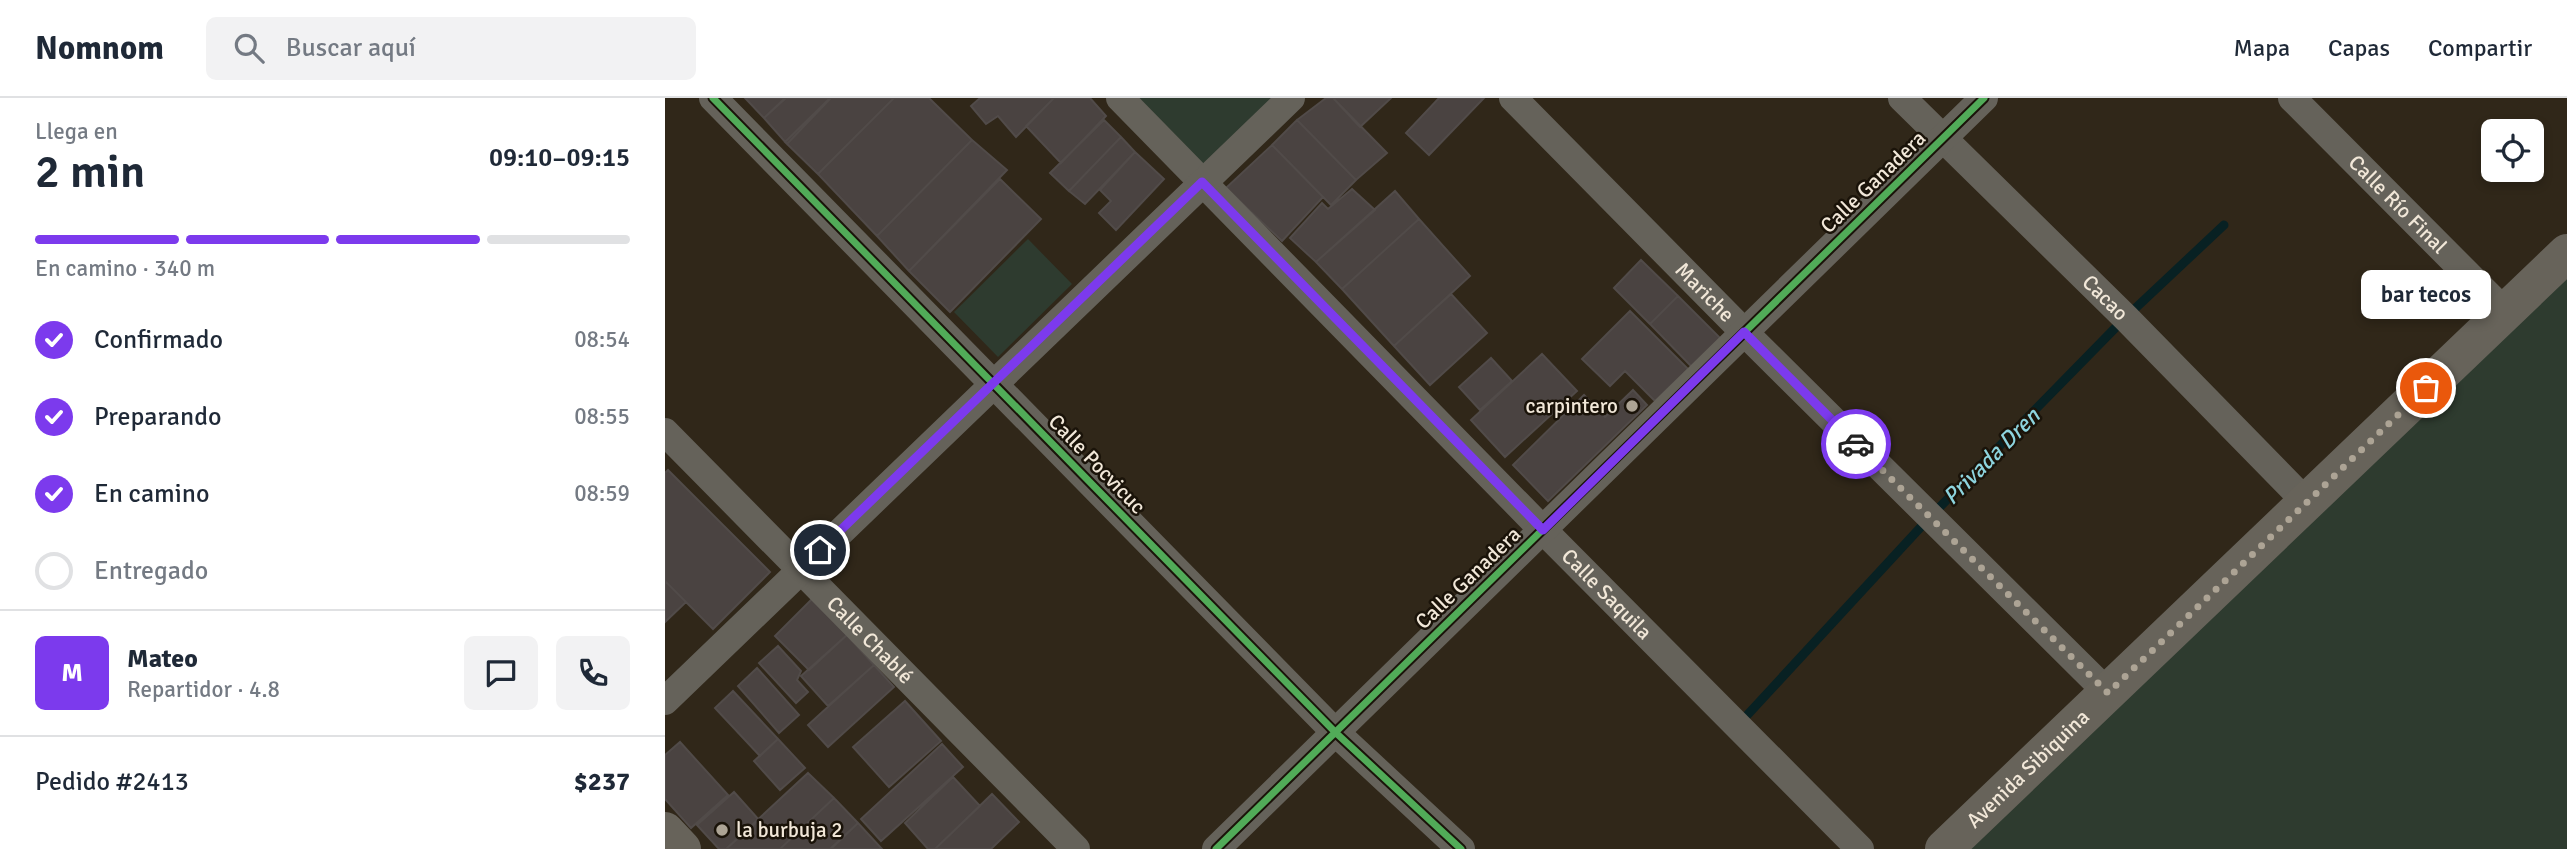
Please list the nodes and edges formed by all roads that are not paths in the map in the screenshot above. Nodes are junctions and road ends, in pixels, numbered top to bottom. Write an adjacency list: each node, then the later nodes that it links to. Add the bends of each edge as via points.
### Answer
1 (713, 98): 13 (street, Calle Pocvicuc)
2 (1120, 98): 9 (street, Calle Saquila)
3 (1291, 98): 9 (street)
4 (1513, 98): 12 (street, Mariche)
5 (1902, 98): 8 (street, Cacao)
6 (1984, 98): 8 (street, Calle Ganadera)
7 (2292, 98): 11 (street, Calle Río Final)
8 (1942, 139): 12 (street, Calle Ganadera); 15 (street, Cacao)
9 (1202, 182): 13 (street); 16 (street, Calle Saquila)
10 (2567, 253): 11 (street, Avenida Sibiquina)
11 (2505, 312): 15 (street, Avenida Sibiquina)
12 (1744, 332): 16 (street, Calle Ganadera); 18 (street, Mariche)
13 (994, 384): 17 (street); 20 (street, Calle Pocvicuc)
14 (665, 432): 17 (street, Calle Chablé)
15 (2306, 502): 18 (street, Avenida Sibiquina)
16 (1543, 530): 20 (street, Calle Ganadera); 26 (street, Calle Saquila)
17 (800, 569): 19 (street); 23 (street, Calle Chablé)
18 (2108, 693): 27 (street, Avenida Sibiquina)
19 (665, 701)
20 (1335, 732): 24 (street, Calle Ganadera); 25 (street, Calle Pocvicuc)
21 (665, 831): 22 (street)
22 (682, 849)
23 (1076, 849)
24 (1216, 849)
25 (1461, 849)
26 (1860, 849)
27 (1944, 849)

